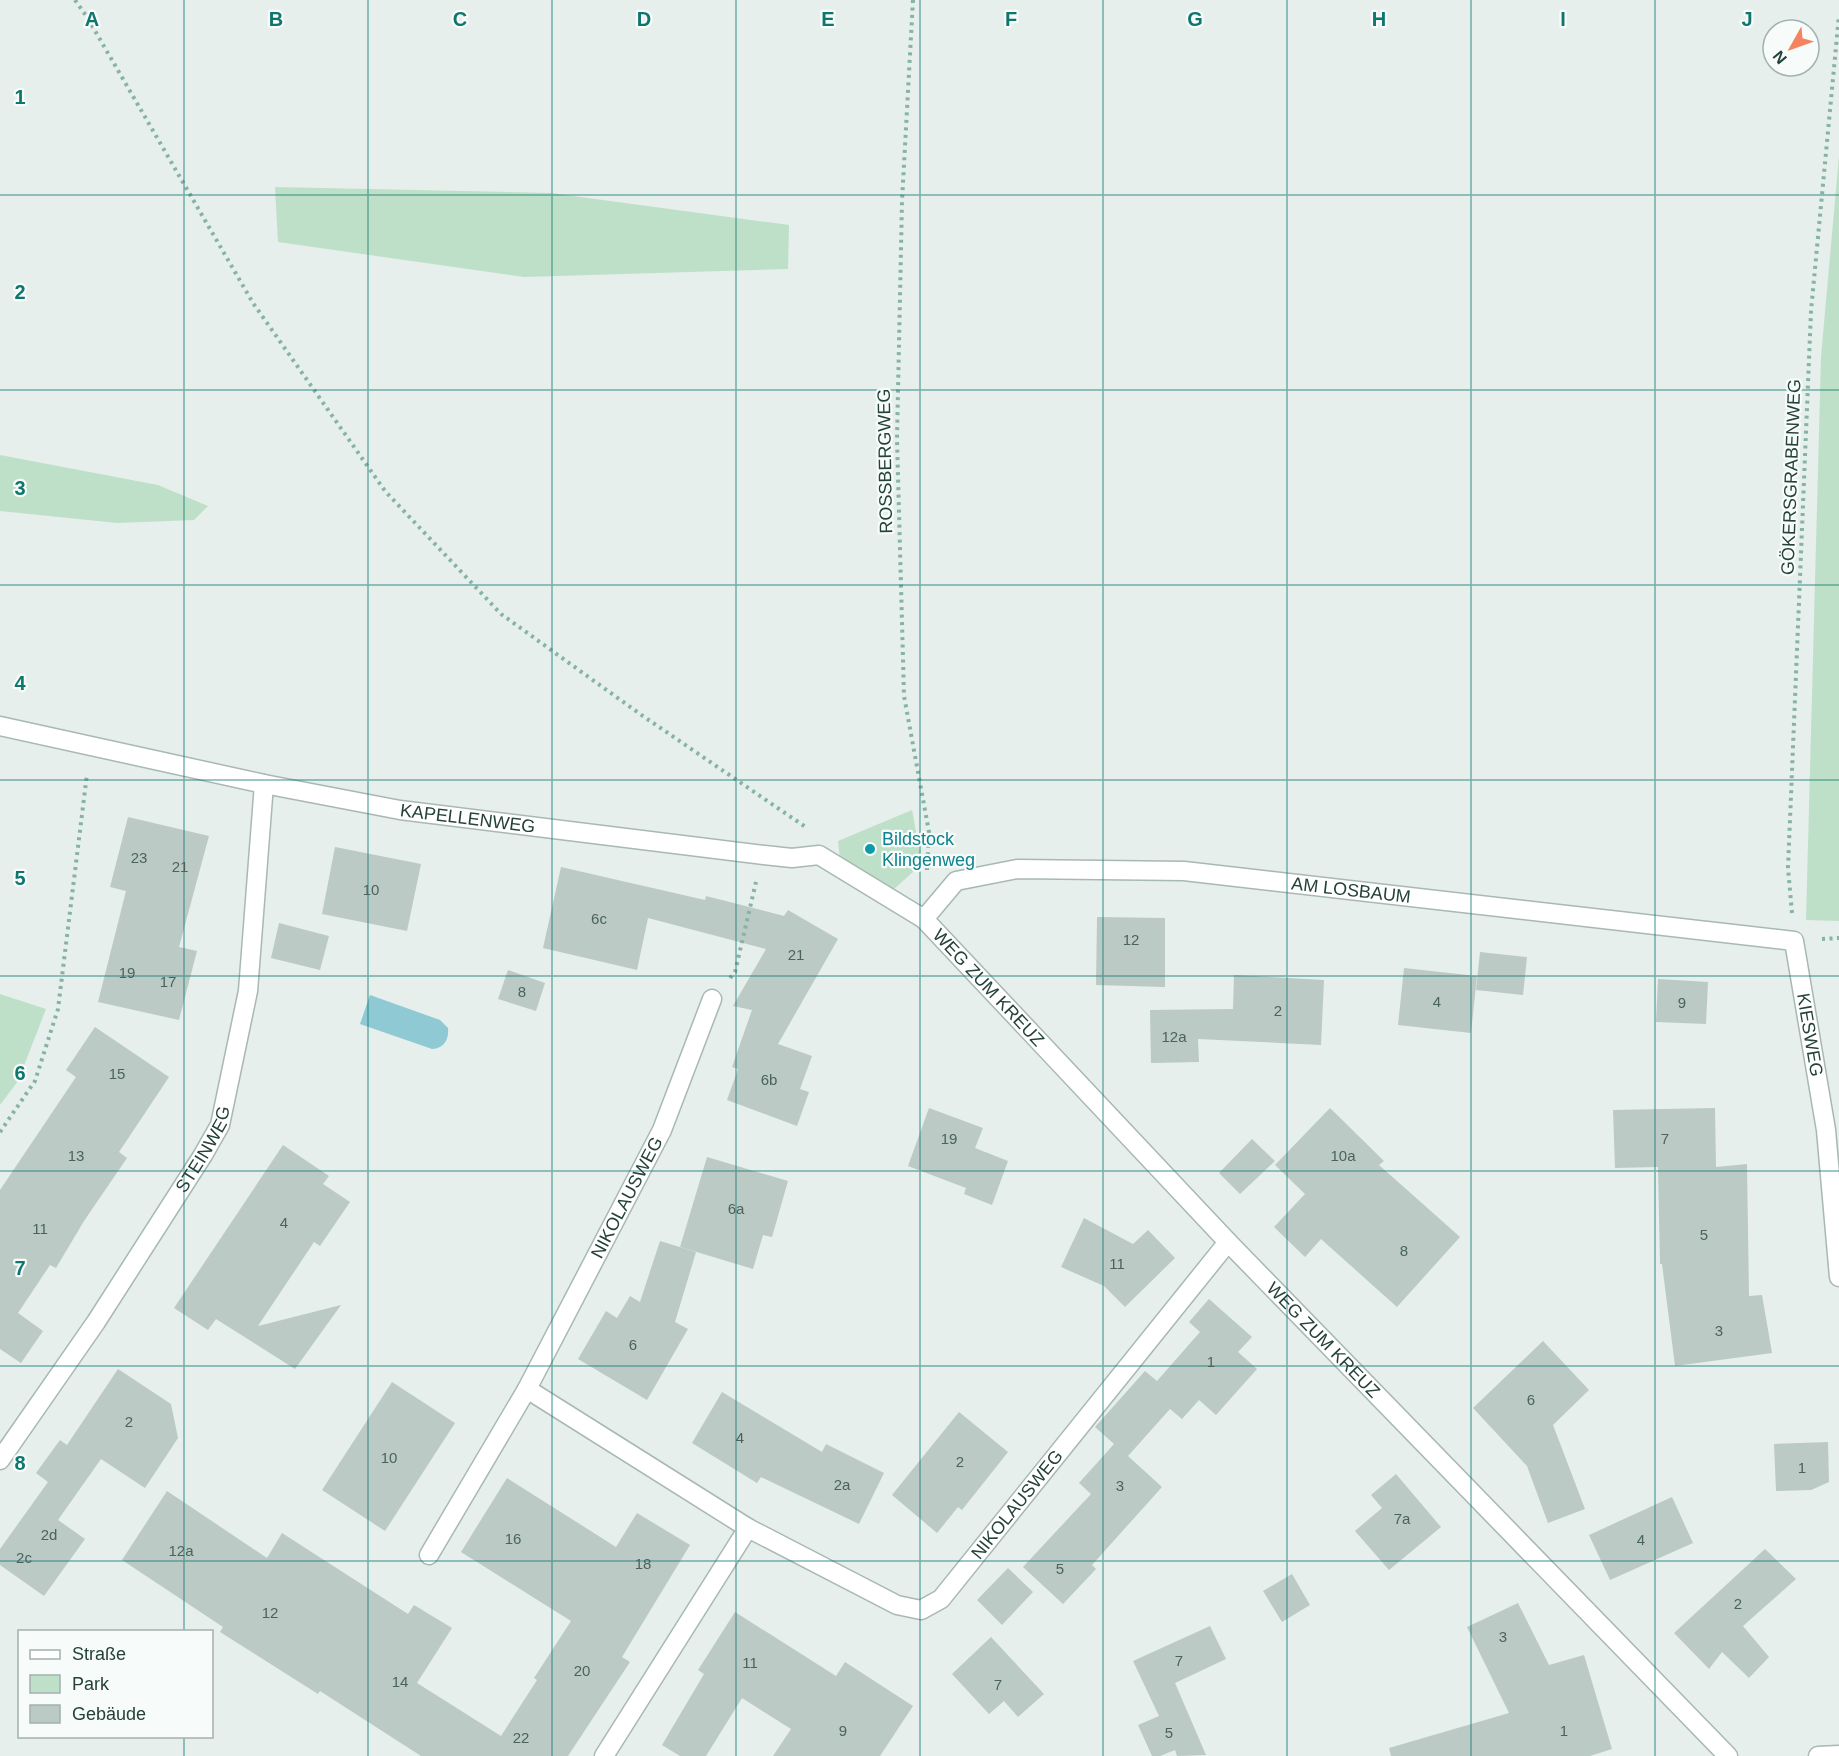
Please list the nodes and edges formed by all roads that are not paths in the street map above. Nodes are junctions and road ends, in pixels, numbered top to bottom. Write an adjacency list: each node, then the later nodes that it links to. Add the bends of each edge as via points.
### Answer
1 (0, 726): 2 (street, KAPELLENWEG)
2 (264, 784): 3 (street, KAPELLENWEG, via 400,810 764,855 819,855); 10 (street, STEINWEG, via 248,991 220,1125 96,1322)
3 (924, 919): 4 (street, AM LOSBAUM, via 956,881 1017,868 1184,871); 7 (street, WEG ZUM KREUZ)
4 (1794, 940): 6 (street, KIESWEG)
5 (712, 999): 9 (street, NIKOLAUSWEG, via 662,1131)
6 (1833, 1130): 8 (street, KIESWEG)
7 (1228, 1242): 11 (street, NIKOLAUSWEG, via 941,1599 921,1610 897,1605); 15 (street, WEG ZUM KREUZ)
8 (1839, 1277)
9 (526, 1389): 11 (street, NIKOLAUSWEG); 12 (street, NIKOLAUSWEG)
10 (0, 1460)
11 (748, 1528): 14 (street)
12 (429, 1555)
13 (1839, 1755): 16 (street)
14 (604, 1756)
15 (1728, 1756)
16 (1818, 1756)

